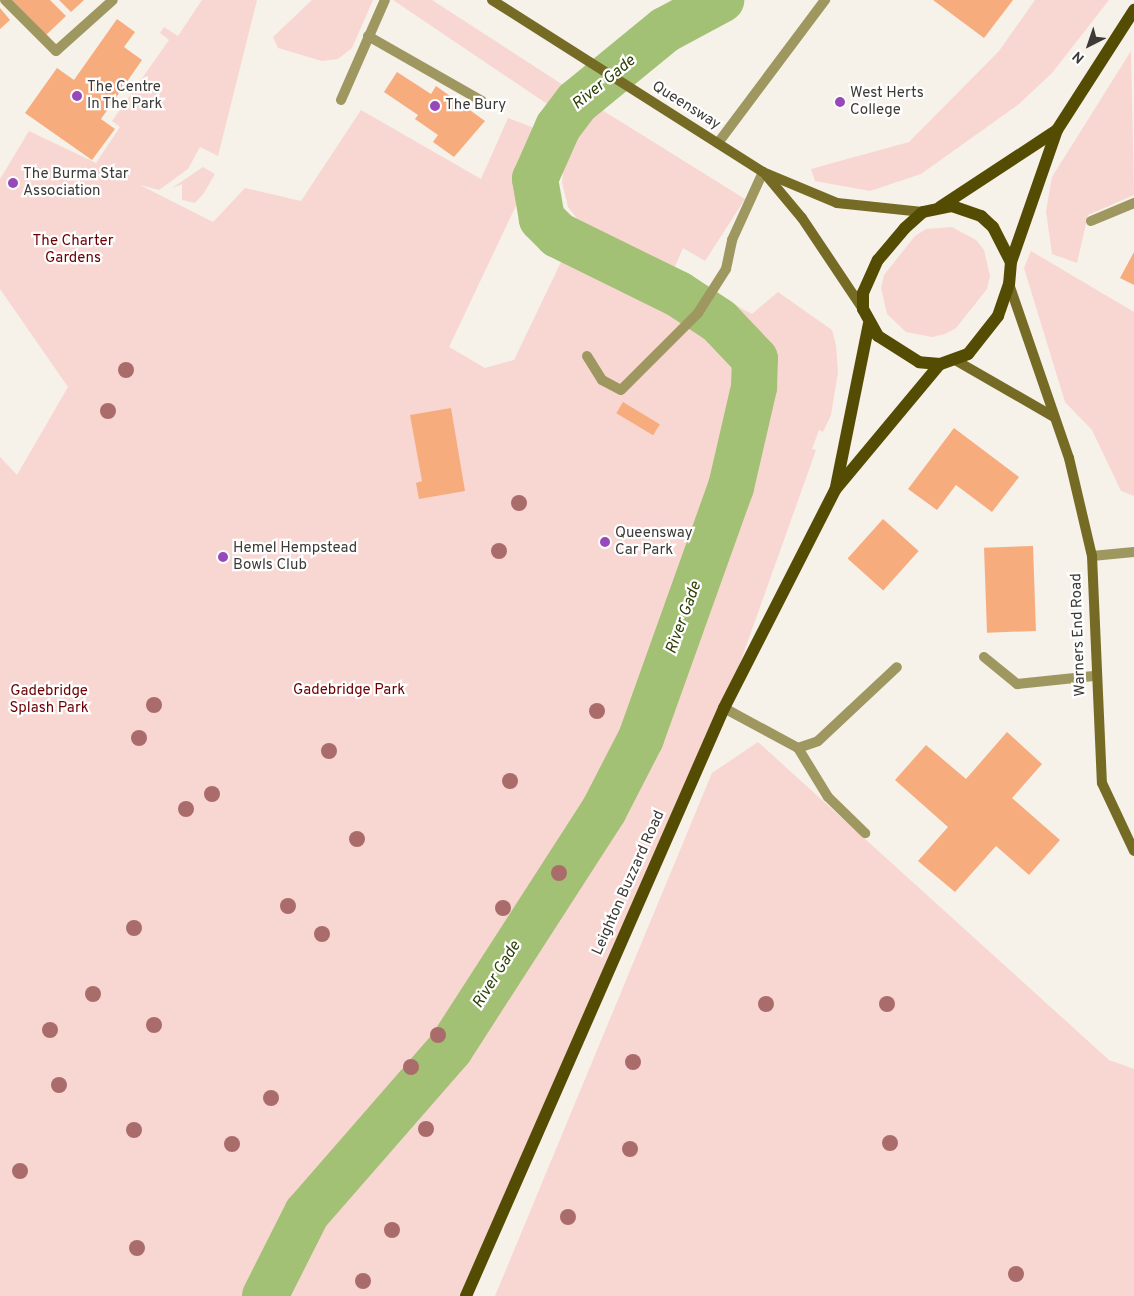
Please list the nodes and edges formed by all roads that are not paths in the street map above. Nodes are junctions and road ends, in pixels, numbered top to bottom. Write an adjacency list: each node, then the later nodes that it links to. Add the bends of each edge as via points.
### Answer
1 (5, 0): 2 (street, via 56,51)
2 (113, 0)
3 (384, 0): 7 (street)
4 (492, 0): 11 (street, Queensway)
5 (825, 0): 11 (street)
6 (1134, 10): 10 (main road)
7 (368, 36): 8 (street); 9 (street)
8 (341, 100)
9 (482, 101)
10 (1057, 130): 14 (main road); 17 (main road)
11 (718, 144): 12 (street, Queensway)
12 (763, 172): 15 (street, Queensway, via 837,203); 19 (street, Queensway, via 802,218); 21 (street, via 732,240 726,269 698,313 621,390 602,380)
13 (1134, 203): 16 (street)
14 (940, 207): 15 (main road); 17 (main road, via 981,216 1002,239)
15 (924, 212): 19 (main road, via 878,260 863,293)
16 (1090, 221)
17 (1011, 262): 18 (main road)
18 (1009, 284): 22 (main road, via 985,337); 24 (street, Warners End Road)
19 (863, 309): 20 (main road)
20 (869, 324): 23 (main road, via 903,356); 25 (main road, Leighton Buzzard Road)
21 (587, 356)
22 (955, 360): 23 (main road); 24 (street)
23 (940, 364): 25 (main road, Leighton Buzzard Road)
24 (1054, 417): 27 (street, Warners End Road, via 1069,458)
25 (835, 490): 31 (main road, Leighton Buzzard Road)
26 (1134, 552): 27 (street)
27 (1092, 556): 30 (street, Warners End Road)
28 (984, 657): 30 (street, via 1017,684)
29 (897, 666): 32 (street, via 818,741)
30 (1094, 676): 34 (street, Warners End Road, via 1102,783)
31 (724, 708): 32 (street); 35 (main road, Leighton Buzzard Road)
32 (798, 748): 33 (street, via 828,797)
33 (865, 833)
34 (1134, 851)
35 (466, 1296)

